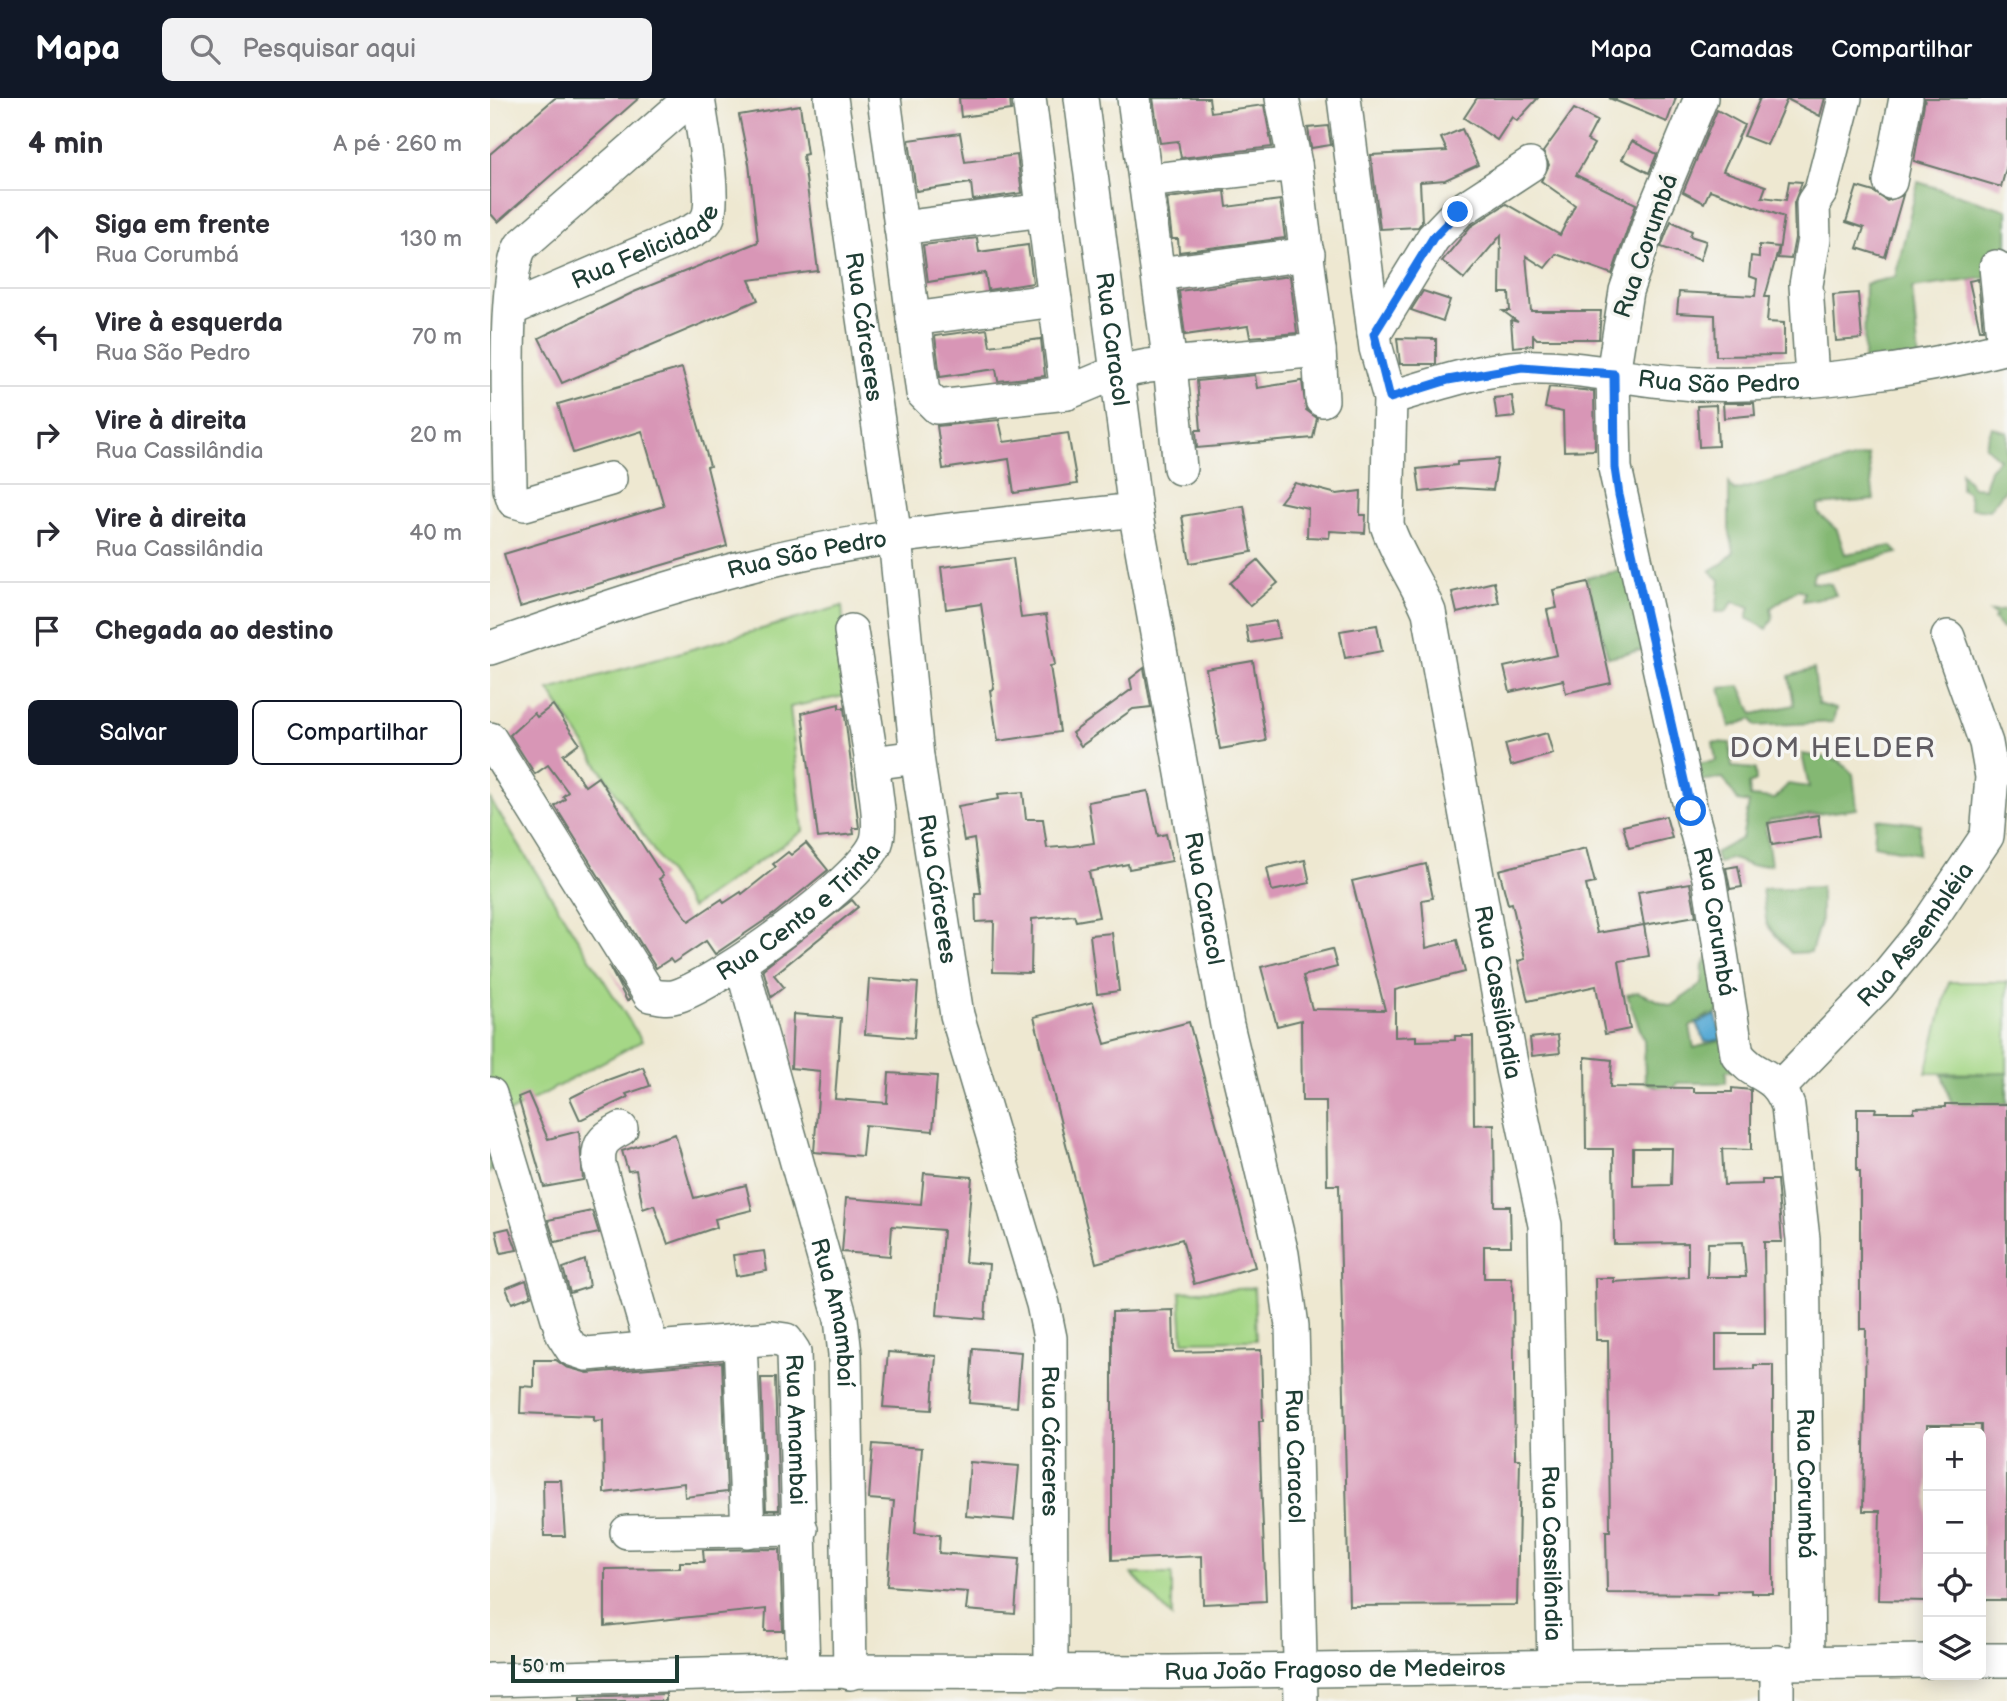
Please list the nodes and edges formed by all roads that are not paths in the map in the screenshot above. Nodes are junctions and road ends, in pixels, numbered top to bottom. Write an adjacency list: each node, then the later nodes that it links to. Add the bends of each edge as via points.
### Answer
1 (691, 98): 23 (street, via 521,246 512,273)
2 (698, 98): 23 (street, Rua Felicidade, via 709,182 707,221)
3 (831, 98): 38 (street, Rua Cárceres)
4 (884, 98): 18 (street)
5 (1029, 98): 17 (street)
6 (1081, 98): 29 (street, Rua Caracol)
7 (1134, 98): 15 (street)
8 (1282, 98): 13 (street)
9 (1344, 98): 25 (street, Rua Cassilândia)
10 (1701, 98): 30 (street, Rua Corumbá, via 1626,291)
11 (1845, 98): 31 (street, via 1821,191 1813,203 1814,239 1806,285)
12 (1906, 98): 16 (street)
13 (1295, 164): 15 (street); 19 (street)
14 (1530, 165): 25 (street, via 1458,212 1433,238)
15 (1145, 181): 21 (street)
16 (1890, 182)
17 (1044, 210): 18 (street); 22 (street)
18 (901, 228): 24 (street)
19 (1308, 254): 21 (street); 27 (street)
20 (1996, 267): 26 (street)
21 (1158, 274): 28 (street)
22 (1055, 300): 24 (street); 32 (street)
23 (511, 309): 36 (street, via 510,489 514,501 525,504)
24 (913, 319): 32 (street, via 923,393 932,405)
25 (1374, 334): 33 (street, Rua Cassilândia)
26 (2006, 347): 31 (street, Rua São Pedro, via 1944,363)
27 (1319, 350): 28 (street); 34 (street)
28 (1170, 365): 29 (street); 35 (street)
29 (1117, 372): 32 (street); 37 (street, Rua Caracol)
30 (1614, 374): 31 (street, Rua São Pedro, via 1697,384); 33 (street, Rua São Pedro, via 1522,367 1448,380); 46 (street, Rua Corumbá, via 1619,495 1709,878 1737,1054 1745,1065)
31 (1812, 379)
32 (1067, 393)
33 (1390, 398): 58 (street, Rua Cassilândia, via 1387,525 1429,612 1512,1069 1545,1224)
34 (1322, 400)
35 (1180, 468)
36 (610, 479)
37 (1135, 510): 38 (street, Rua São Pedro); 63 (street, Rua Caracol, via 1227,1025 1282,1254 1292,1326)
38 (895, 538): 41 (street, Rua São Pedro, via 767,562); 43 (street, Rua Cárceres)
39 (851, 631): 44 (street, Rua Cento e Trinta)
40 (1948, 637): 46 (street, Rua Assembléia, via 1986,743 1992,777 1987,836 1916,940)
41 (490, 648)
42 (490, 738): 45 (street, Rua Cento e Trinta, via 650,995 678,996)
43 (917, 757): 44 (street); 61 (street, Rua Cárceres, via 957,1015 1050,1338)
44 (872, 763): 45 (street, Rua Cento e Trinta, via 878,831 868,857 814,907)
45 (741, 963): 60 (street, Rua Amambaí, via 841,1319)
46 (1781, 1086): 57 (street, Rua Corumbá, via 1795,1152 1803,1239)
47 (490, 1094): 50 (street, Rua Amambai, via 563,1335 572,1349 587,1353)
48 (621, 1129): 50 (street, via 600,1145 599,1165)
49 (740, 1341): 50 (street, Rua Amambai); 51 (street, Rua Amambai, via 786,1340 794,1352); 52 (street)
50 (652, 1348)
51 (801, 1529): 52 (street, Rua Amambai); 59 (street, Rua Amambai)
52 (748, 1531): 53 (street, Rua Amambai)
53 (627, 1532)
54 (1986, 1660): 55 (street)
55 (2007, 1660)
56 (1923, 1661): 57 (street, Rua João Fragoso de Medeiros)
57 (1793, 1662): 58 (street, Rua João Fragoso de Medeiros); 65 (street, Rua Corumbá)
58 (1554, 1664): 63 (street, Rua João Fragoso de Medeiros)
59 (803, 1671): 60 (street, Rua João Fragoso de Medeiros); 64 (street, Rua João Fragoso de Medeiros)
60 (850, 1673): 61 (street, Rua João Fragoso de Medeiros)
61 (1051, 1673): 63 (street, Rua João Fragoso de Medeiros)
62 (490, 1679): 64 (street, Rua João Fragoso de Medeiros)
63 (1302, 1686)
64 (552, 1690)
65 (1777, 1701)

